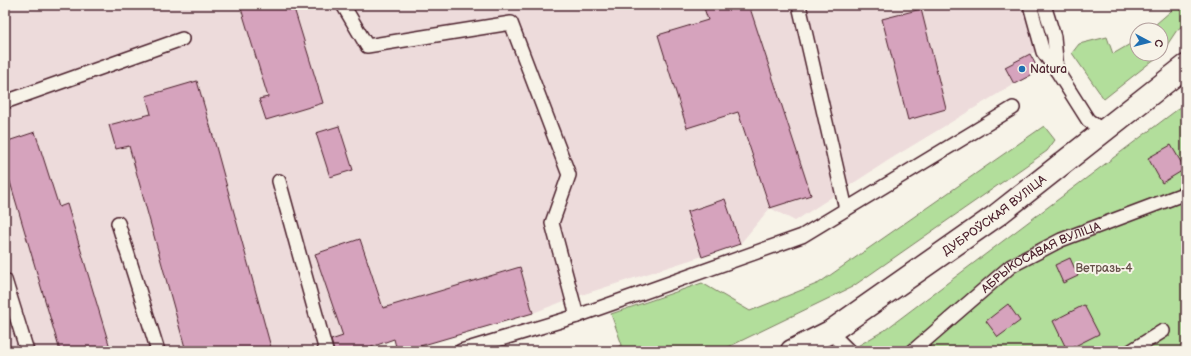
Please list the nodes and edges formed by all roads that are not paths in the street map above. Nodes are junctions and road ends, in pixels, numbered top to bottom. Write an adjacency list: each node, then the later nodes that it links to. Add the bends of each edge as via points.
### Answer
1 (343, 5): 16 (lane, via 367,46 512,24 569,175 552,223)
2 (799, 5): 13 (lane)
3 (1030, 5): 7 (lane, via 1043,52)
4 (1044, 5): 7 (lane, via 1054,37)
5 (182, 38): 8 (lane)
6 (1186, 66): 10 (main road, ДУБРОЎСКАЯ ВУЛІЦА)
7 (1057, 71): 10 (lane, via 1088,120)
8 (5, 102)
9 (1013, 108): 13 (lane)
10 (1103, 131): 18 (main road, ДУБРОЎСКАЯ ВУЛІЦА, via 997,215)
11 (279, 181): 21 (lane)
12 (1186, 193): 25 (lane, АБРЫКОСАВАЯ ВУЛІЦА, via 1061,240 1012,266)
13 (846, 209): 16 (lane, via 802,236)
14 (118, 223): 20 (lane)
15 (5, 280): 19 (lane)
16 (577, 316): 22 (lane)
17 (1163, 331): 26 (lane)
18 (830, 332): 23 (main road, ДУБРОЎСКАЯ ВУЛІЦА); 24 (lane)
19 (27, 351)
20 (158, 351)
21 (326, 351)
22 (461, 351)
23 (792, 351)
24 (849, 351)
25 (914, 351)
26 (1131, 351)

